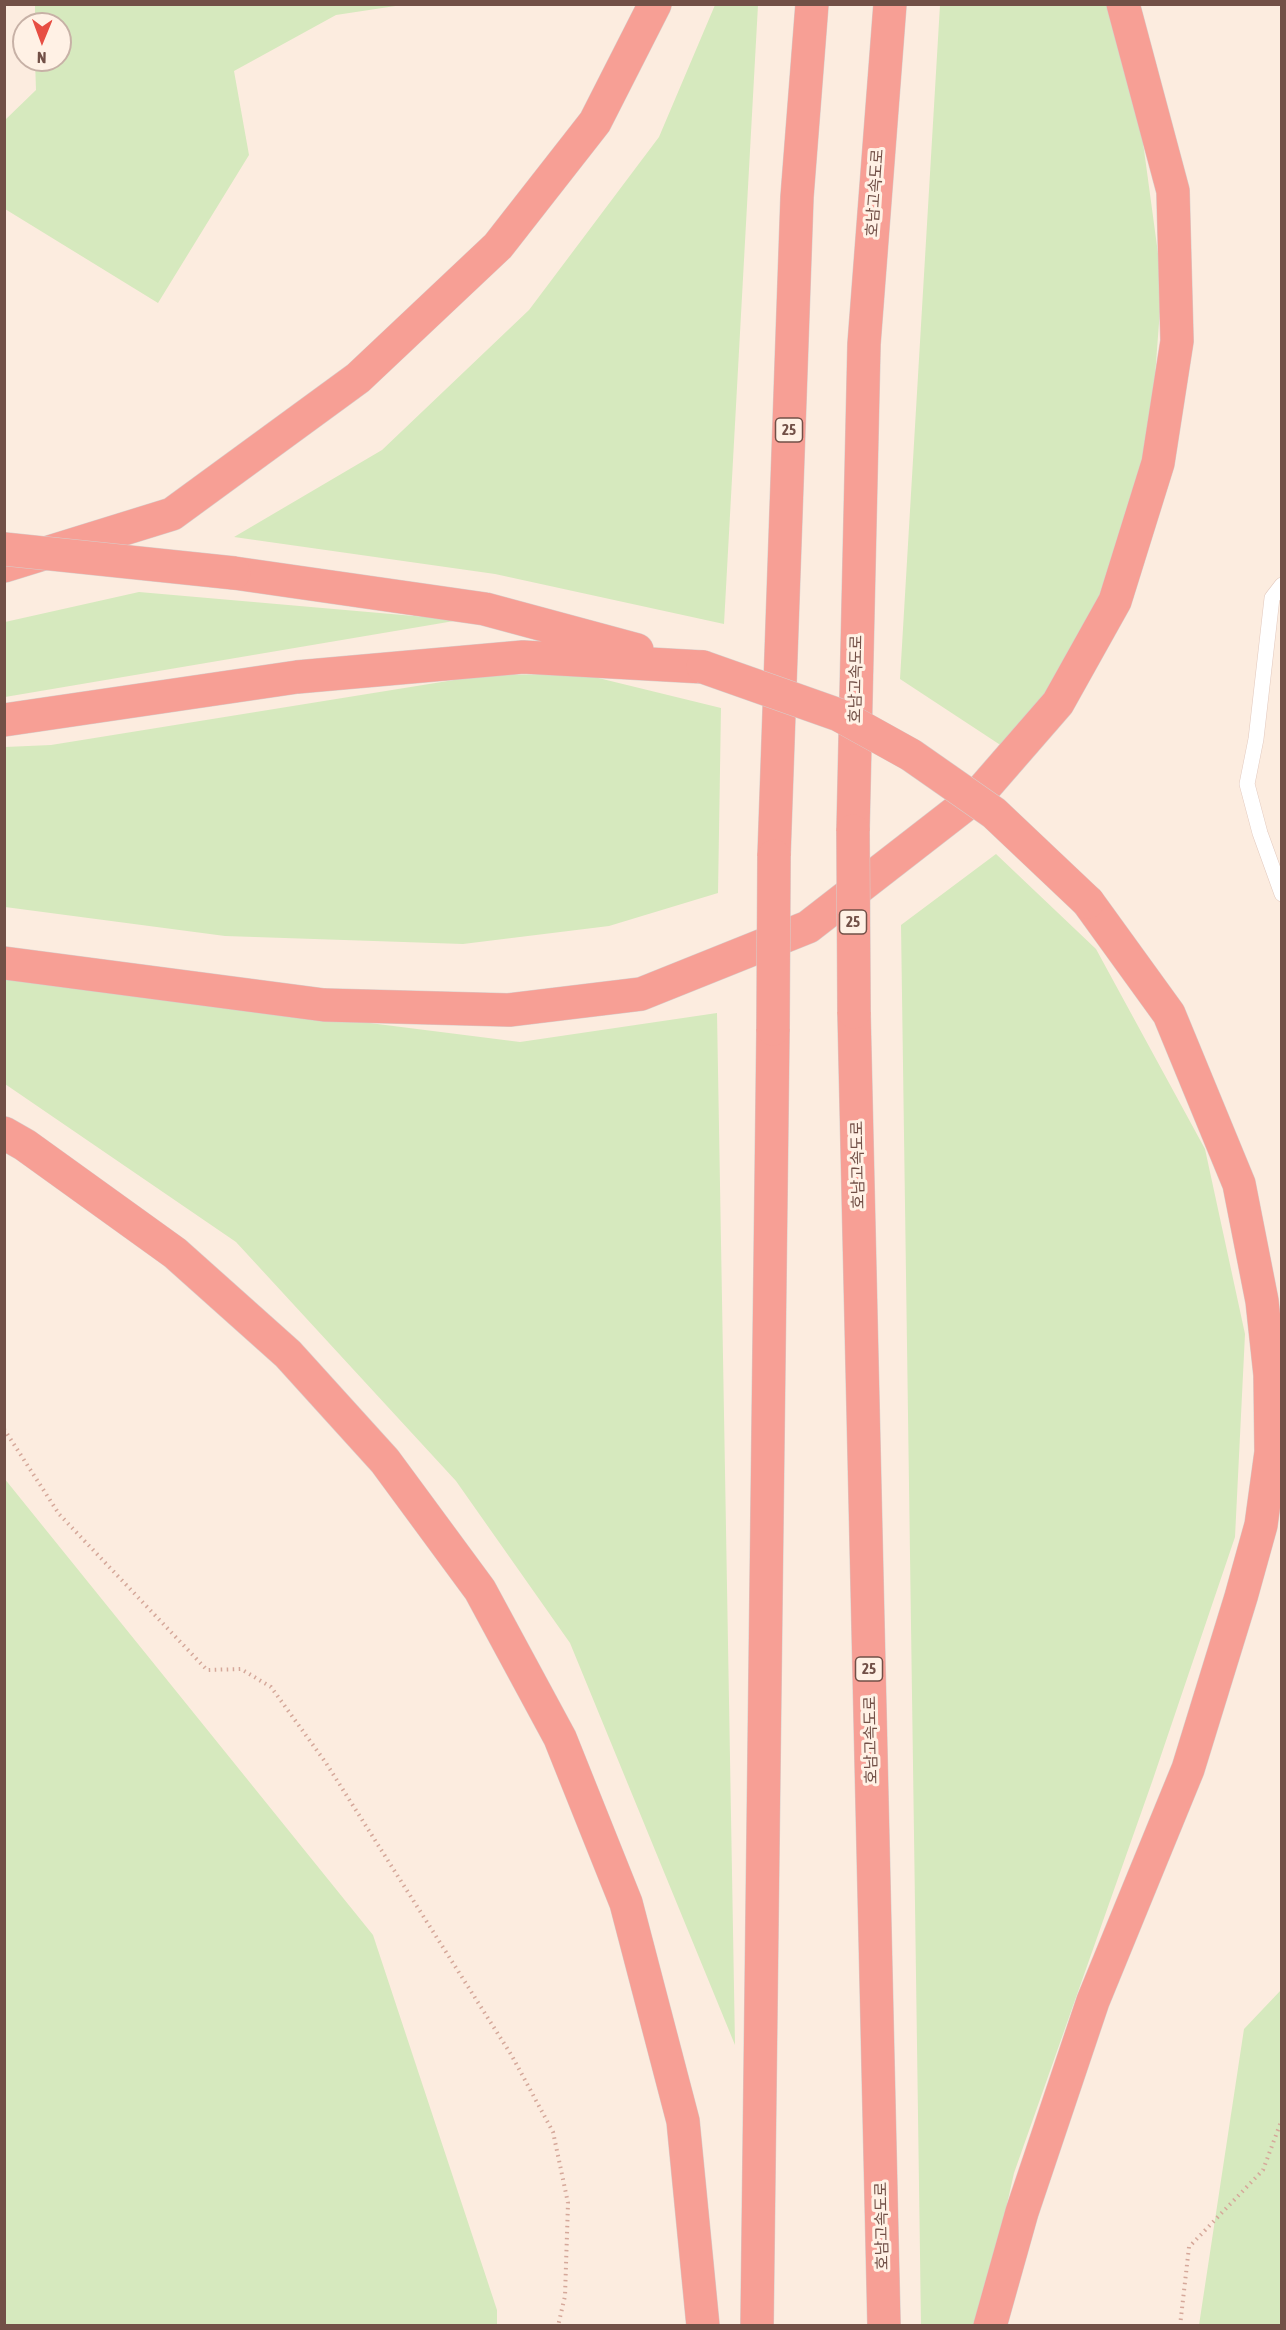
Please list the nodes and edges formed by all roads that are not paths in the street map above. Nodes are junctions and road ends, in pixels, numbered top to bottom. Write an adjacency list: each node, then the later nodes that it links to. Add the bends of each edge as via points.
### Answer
1 (655, 4): 6 (highway, via 595,122 498,246 358,378 172,514)
2 (812, 4): 14 (highway, 25, bridge, via 797,197 774,856)
3 (890, 4): 15 (highway, 호남고속도로 / 25, bridge, via 864,344 853,831)
4 (1123, 4): 11 (highway, via 1173,191 1177,341 1158,463 1115,601 1058,703 978,795 808,927 641,994 509,1010 324,1005)
5 (4, 549): 8 (highway, bridge, via 234,573 485,609)
6 (4, 566)
7 (1281, 585): 10 (lane, via 1272,598 1247,784)
8 (703, 667): 9 (highway, via 523,657 297,677); 16 (highway, bridge, via 838,715 911,755 994,813 1088,902 1169,1014 1239,1184 1262,1301 1270,1375 1271,1452 1261,1525 1188,1769 1093,2001 1022,2212)
9 (4, 720)
10 (1281, 894)
11 (4, 963)
12 (4, 1133): 13 (highway, via 25,1144 175,1253 288,1354 385,1461 480,1590 560,1738 626,1903 683,2121)
13 (703, 2325)
14 (757, 2325)
15 (884, 2325)
16 (990, 2325)

